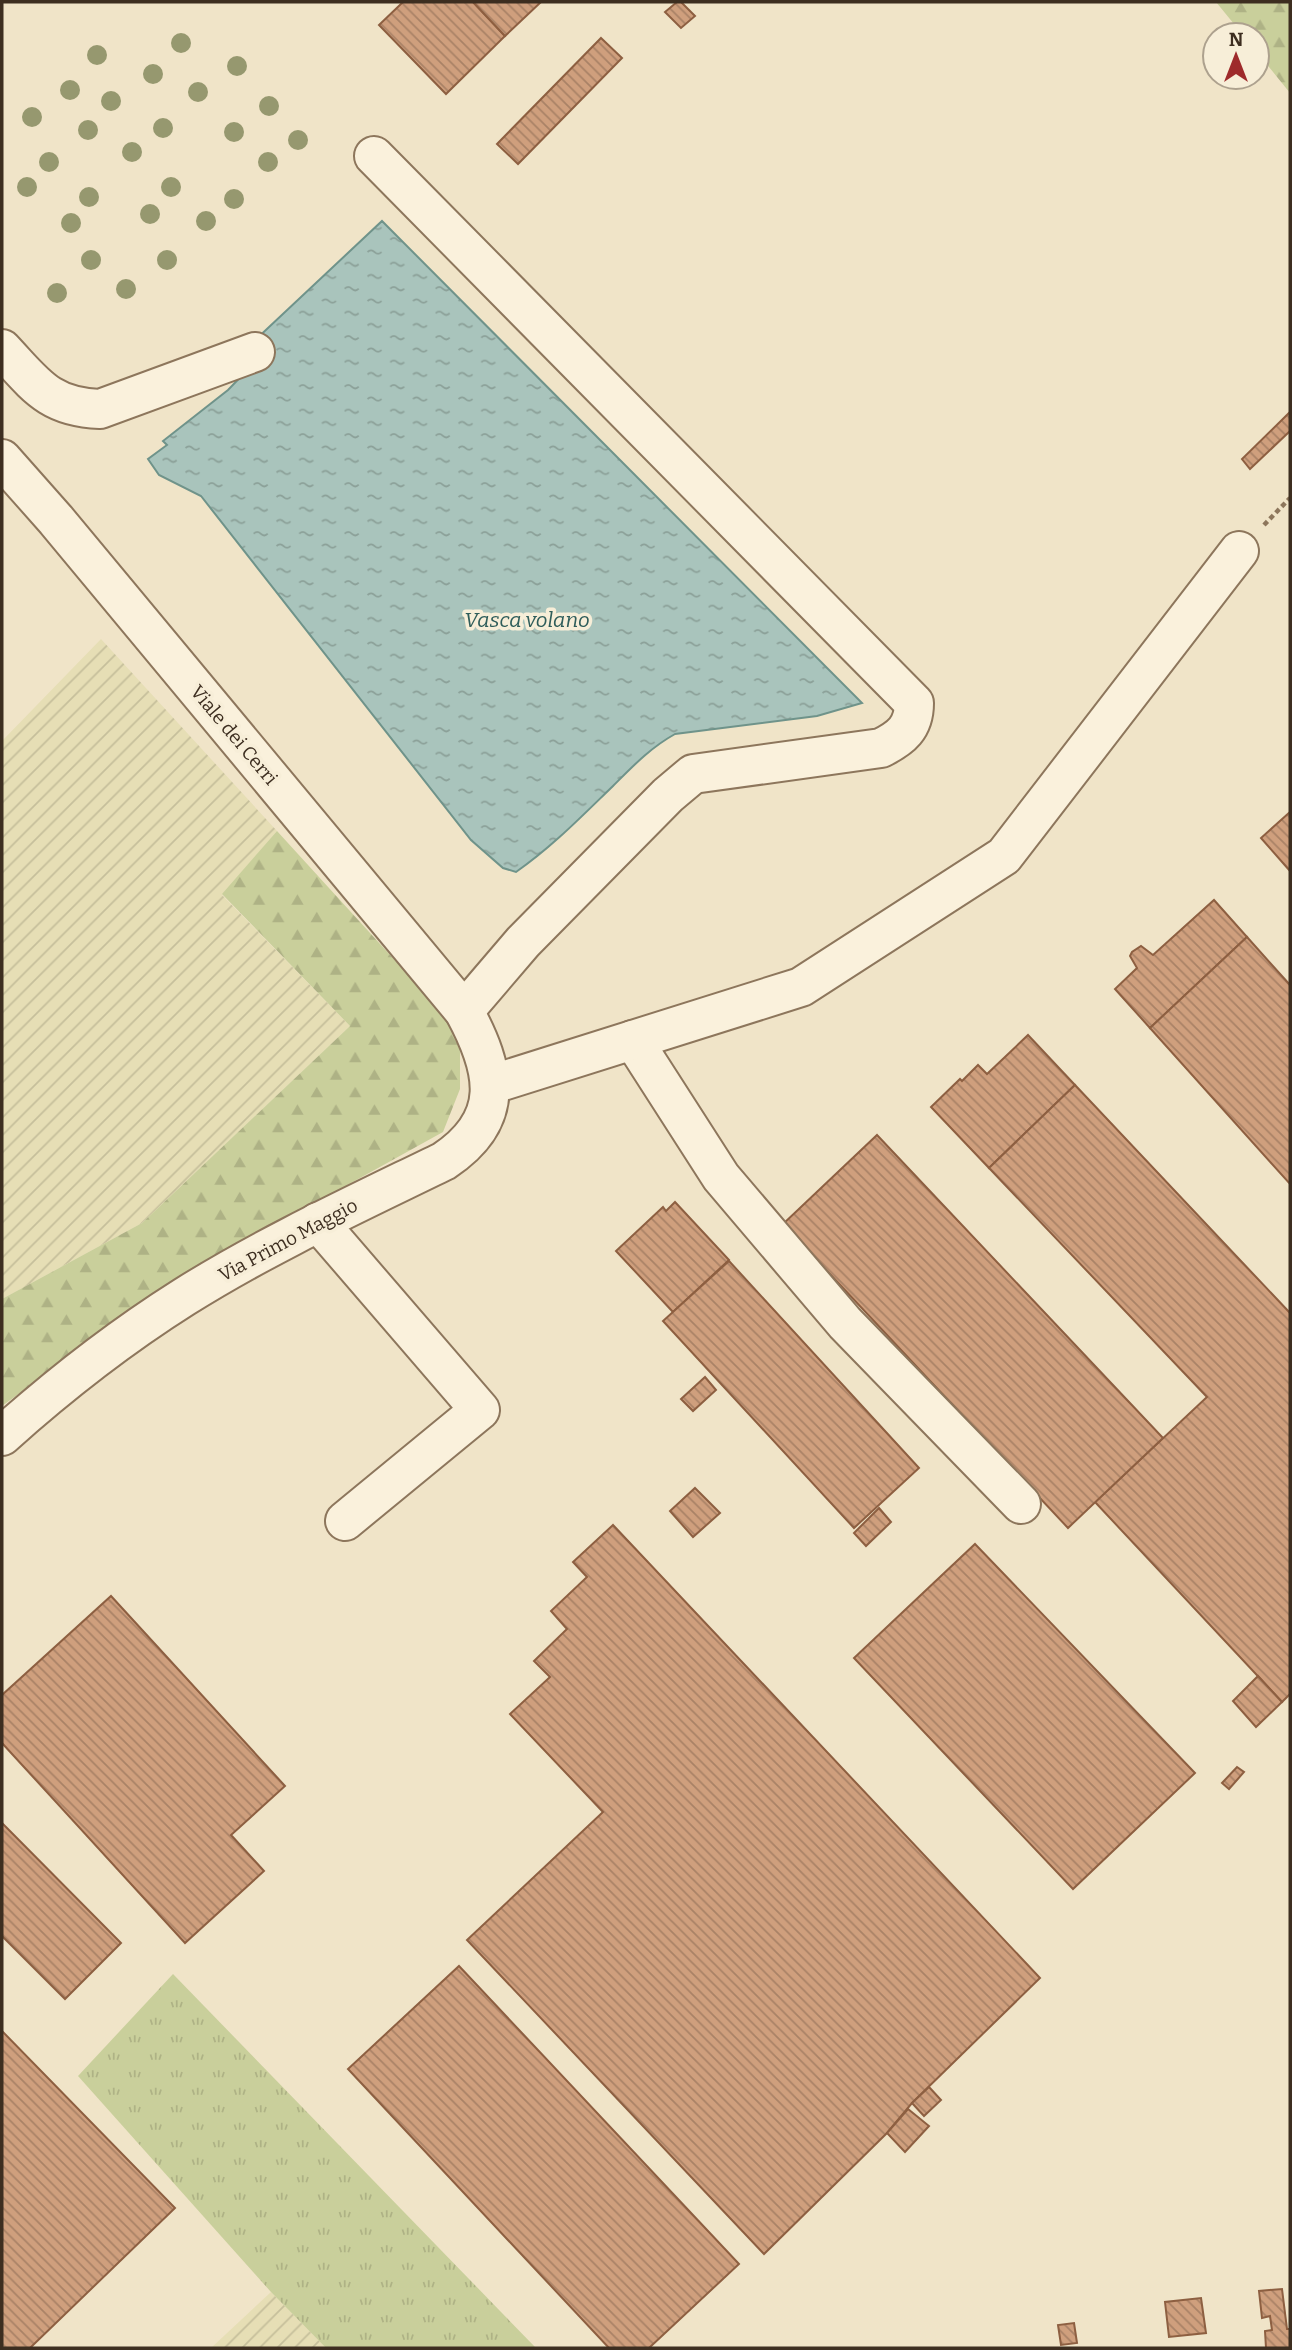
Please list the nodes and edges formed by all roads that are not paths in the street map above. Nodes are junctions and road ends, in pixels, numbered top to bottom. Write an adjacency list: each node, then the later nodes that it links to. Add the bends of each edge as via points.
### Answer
1 (374, 156): 6 (street, via 915,704 911,725 899,739 881,748 693,774 523,942)
2 (2, 349): 3 (street, via 60,403 100,409)
3 (255, 352)
4 (2, 459): 6 (street, Viale dei Cerri)
5 (1239, 551): 7 (street, via 1004,856 801,987)
6 (464, 1011): 8 (street, Via Primo Maggio, via 480,1041)
7 (633, 1040): 8 (street); 11 (street, via 721,1177 845,1323)
8 (490, 1085): 9 (street, Via Primo Maggio, via 482,1121 460,1150)
9 (318, 1222): 10 (street, Via Primo Maggio, via 153,1318); 12 (street, via 480,1410)
10 (2, 1436)
11 (1021, 1504)
12 (345, 1521)

